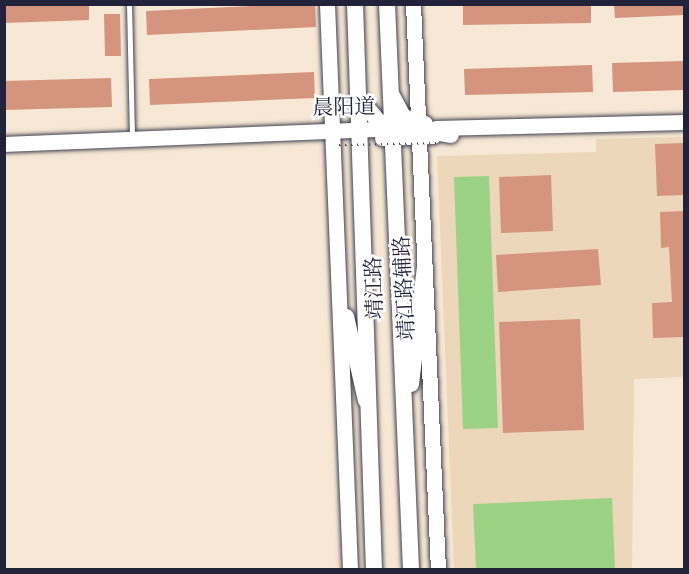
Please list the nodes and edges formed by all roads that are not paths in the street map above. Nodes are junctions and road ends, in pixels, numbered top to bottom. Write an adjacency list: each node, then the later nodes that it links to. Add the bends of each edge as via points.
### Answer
1 (129, 4): 13 (lane)
2 (327, 4): 14 (main road)
3 (355, 4): 7 (main road, 靖江路)
4 (387, 4): 6 (main road, 靖江路)
5 (413, 4): 9 (main road, 靖江路辅路)
6 (390, 90): 9 (main road, 靖江路); 9 (main road)
7 (359, 93): 9 (main road, via 371,118); 11 (main road, 靖江路)
8 (684, 122): 12 (main road)
9 (407, 129): 11 (main road, 晨阳道); 12 (main road); 17 (main road, 靖江路辅路); 20 (main road, 靖江路)
10 (684, 129): 12 (main road)
11 (360, 133): 14 (main road, 晨阳道); 19 (main road, 靖江路)
12 (447, 135)
13 (132, 138): 14 (main road, 晨阳道); 15 (main road, 晨阳道)
14 (334, 138): 16 (main road, 晨阳道); 18 (main road)
15 (4, 144)
16 (4, 151)
17 (425, 267): 20 (main road); 24 (main road, 靖江路辅路)
18 (338, 286): 19 (main road); 21 (main road)
19 (368, 408): 22 (main road, 靖江路)
20 (406, 408): 23 (main road, 靖江路)
21 (350, 570)
22 (374, 570)
23 (411, 570)
24 (438, 570)

